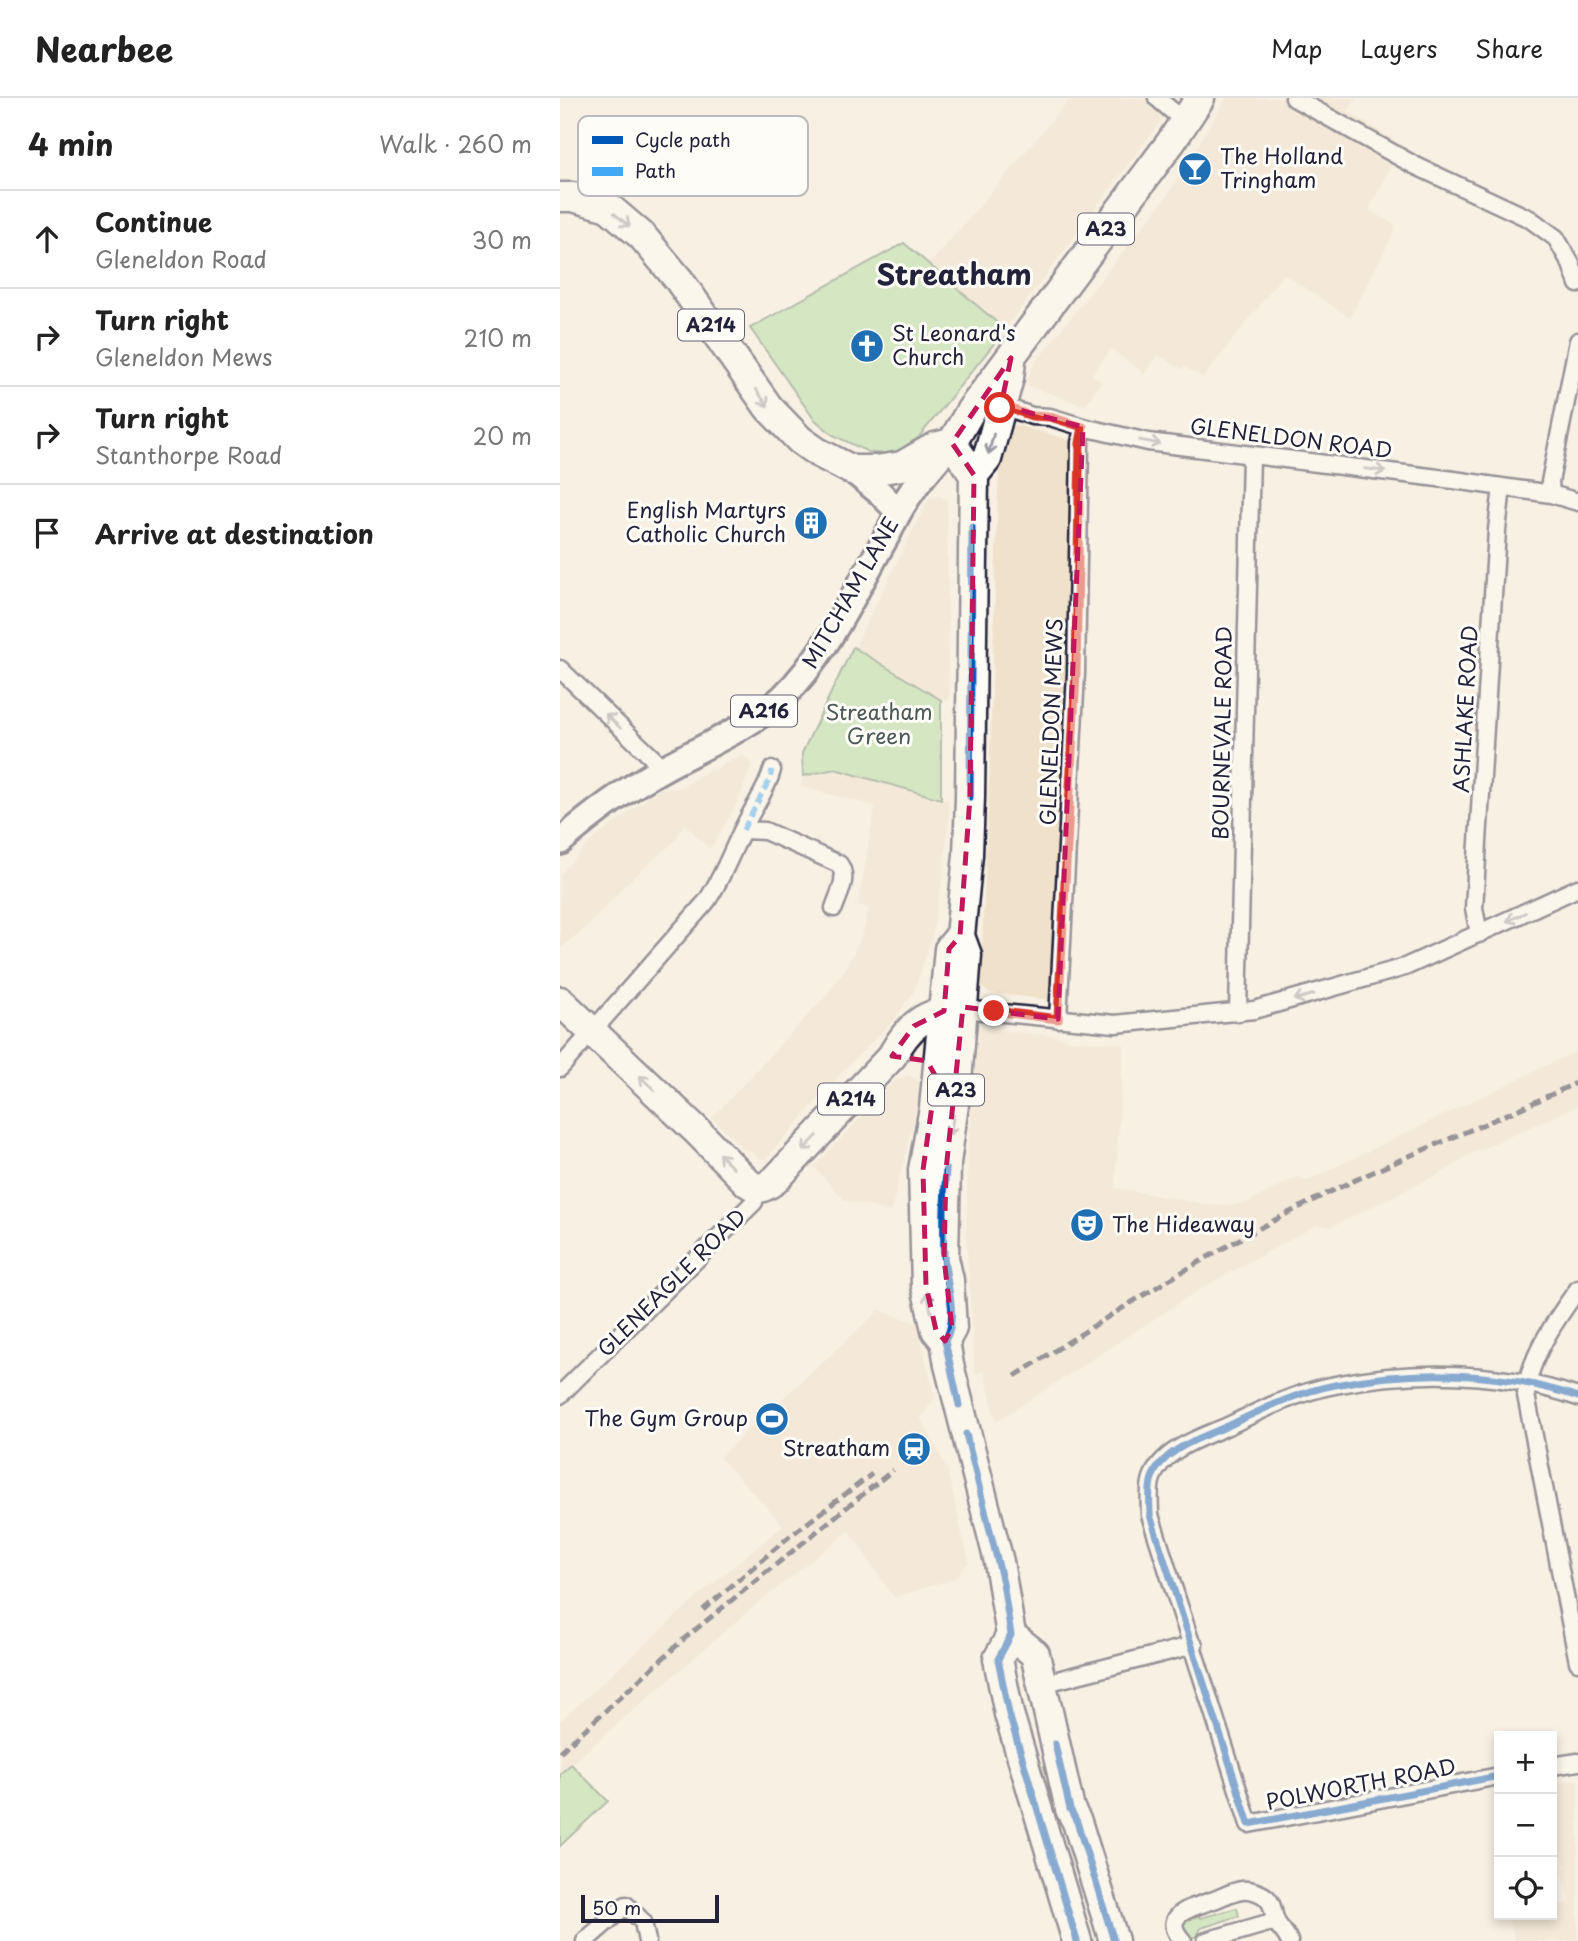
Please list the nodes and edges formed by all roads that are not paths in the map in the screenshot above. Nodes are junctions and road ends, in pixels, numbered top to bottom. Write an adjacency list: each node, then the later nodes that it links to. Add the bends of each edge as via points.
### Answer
1 (1157, 98): 3 (street)
2 (1294, 98): 5 (street, via 1414,165 1531,219 1556,239)
3 (1192, 109): 7 (highway, A23)
4 (560, 197): 12 (highway, A214, one-way to 12, via 608,207 642,236 679,280 769,408 800,440)
5 (1578, 284)
6 (1578, 341): 15 (street)
7 (1011, 358): 8 (highway, A23); 10 (highway, A23)
8 (1000, 408): 9 (street, GLENELDON ROAD); 13 (highway, A23, one-way to 13, via 987,459)
9 (1083, 427): 11 (street, GLENELDON ROAD, one-way to 11, via 1148,442); 29 (street, GLENELDON MEWS)
10 (952, 443): 12 (highway, A214, via 902,466); 13 (highway); 17 (main road, MITCHAM LANE / A216)
11 (1251, 455): 14 (street, GLENELDON ROAD, one-way to 14); 28 (street, BOURNEVALE ROAD)
12 (852, 470): 17 (main road)
13 (974, 475): 27 (highway, A23, via 970,797 960,936 967,955)
14 (1502, 487): 15 (street, GLENELDON ROAD); 25 (street, ASHLAKE ROAD, via 1474,908)
15 (1551, 494): 16 (street, GLENELDON ROAD)
16 (1578, 502)
17 (898, 511): 19 (main road, MITCHAM LANE / A216, via 811,668 752,719)
18 (560, 669): 19 (street, one-way to 18)
19 (663, 768): 22 (main road, MITCHAM LANE / A216, via 594,812)
20 (772, 769): 21 (street)
21 (743, 830): 24 (street, via 765,831 839,864 844,878); 30 (street, via 706,902)
22 (560, 842)
23 (1578, 888): 25 (street, one-way to 25)
24 (834, 908)
25 (1479, 934): 28 (street, one-way to 28, via 1405,967)
26 (560, 1001): 30 (highway)
27 (953, 1010): 29 (street); 31 (highway, GLENEAGLE ROAD / A214, via 924,1018 900,1041); 33 (highway, A23); 36 (highway, A23, one-way to 36, via 954,1112 946,1163 944,1258 952,1328)
28 (1238, 1013): 29 (street, via 1115,1024)
29 (1058, 1019)
30 (594, 1032): 32 (street); 34 (highway, one-way to 30)
31 (892, 1056): 33 (highway, A214, via 927,1061); 34 (highway, GLENEAGLE ROAD / A214, one-way to 34, via 775,1180)
32 (560, 1068)
33 (936, 1077): 36 (highway, A23, one-way to 33, via 936,1330 924,1258 923,1170)
34 (758, 1189): 38 (street, GLENEAGLE ROAD, via 754,1202)
35 (1578, 1289): 37 (street, via 1559,1316)
36 (945, 1341): 40 (highway, A23, via 999,1562)
37 (1527, 1382): 39 (street); 41 (street, via 1483,1375 1384,1378 1333,1385 1287,1399 1177,1450 1153,1476 1150,1515); 42 (street)
38 (560, 1395)
39 (1578, 1397)
40 (1011, 1635): 43 (highway, via 1035,1654); 50 (highway, A23, via 998,1659 1002,1682)
41 (1194, 1645): 43 (street); 46 (street, POLWORTH ROAD, via 1249,1824)
42 (1578, 1662)
43 (1042, 1684): 51 (highway, via 1069,1809)
44 (1578, 1762): 45 (street)
45 (1557, 1765)
46 (1494, 1777)
47 (1275, 1921): 52 (street, via 1267,1897 1242,1890 1182,1911 1175,1928); 53 (street); 54 (street)
48 (584, 1941): 49 (street, via 626,1905 643,1922)
49 (647, 1941)
50 (1077, 1941)
51 (1114, 1941)
52 (1183, 1941)
53 (1206, 1941)
54 (1289, 1941)

